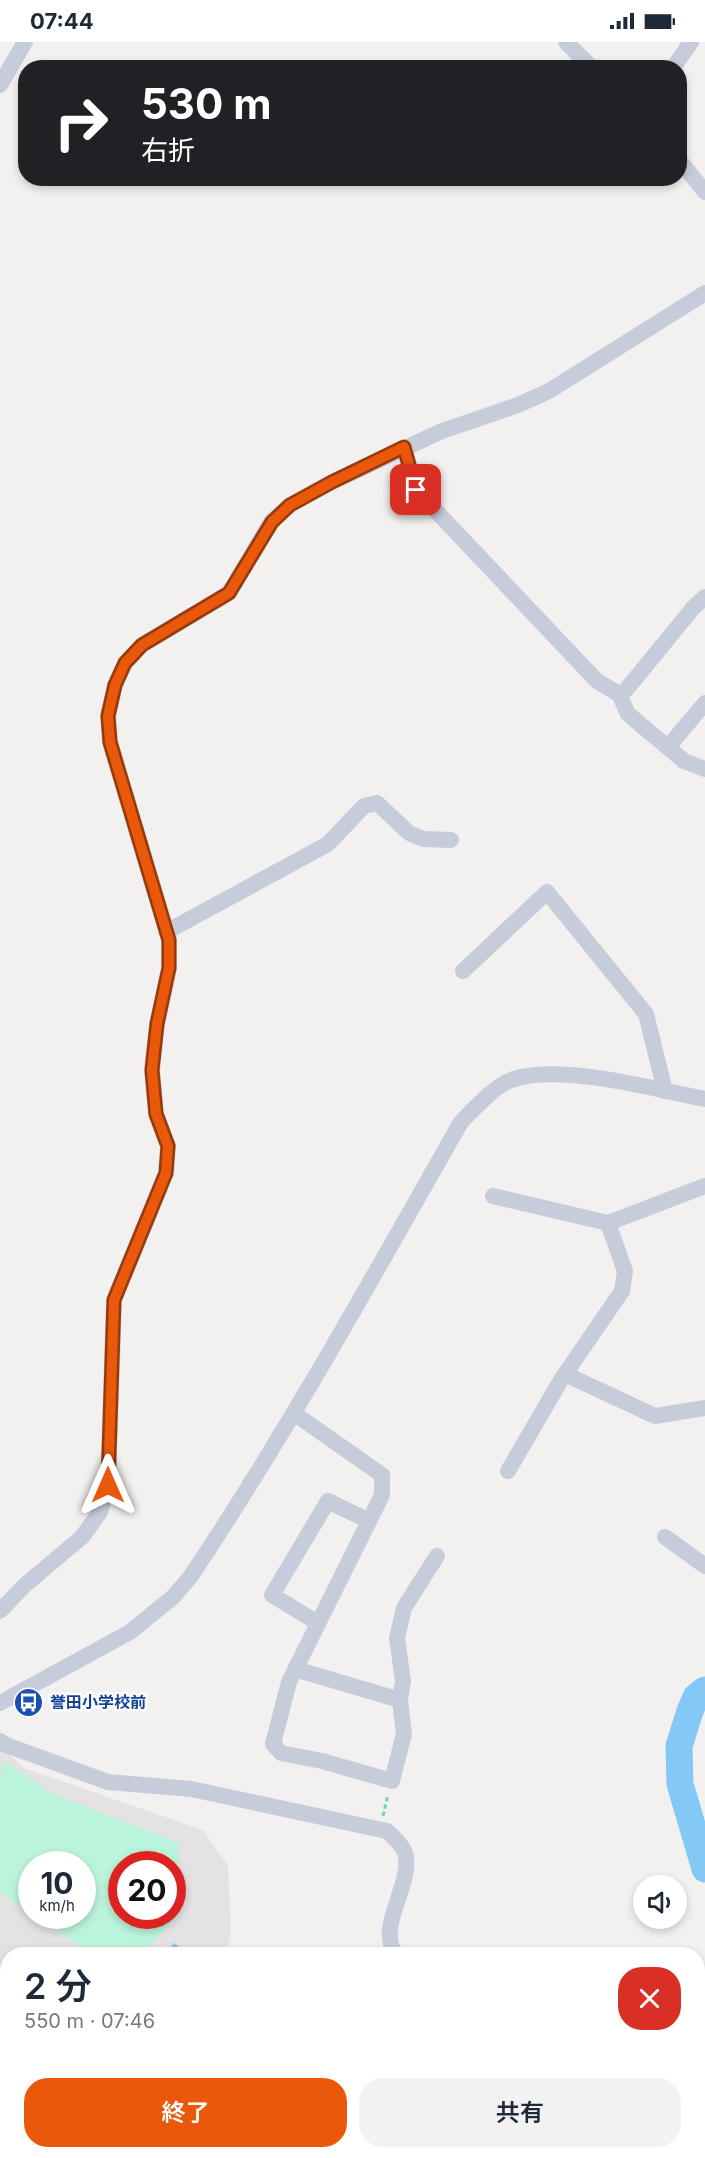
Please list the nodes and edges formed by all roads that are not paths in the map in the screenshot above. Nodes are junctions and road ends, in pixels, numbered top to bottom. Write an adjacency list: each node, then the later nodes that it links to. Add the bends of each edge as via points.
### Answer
1 (25, 42): 6 (street)
2 (691, 42): 5 (street)
3 (565, 43): 4 (street)
4 (583, 60)
5 (679, 60)
6 (0, 85)
7 (687, 170): 8 (street)
8 (705, 192)
9 (705, 293): 10 (street, via 549,391)
10 (404, 447): 12 (street, via 416,490 597,681); 17 (street, via 290,505 272,522 229,593 142,645 125,663 108,716 110,742)
11 (705, 597): 12 (street)
12 (619, 694): 14 (street, via 628,714)
13 (705, 703): 14 (street)
14 (668, 747): 15 (street)
15 (705, 769)
16 (451, 840): 17 (street, via 423,839 409,833 377,803 364,806 328,844)
17 (166, 932): 32 (street, via 169,968 152,1070 156,1114 168,1146 166,1173 114,1300 108,1485 100,1512 82,1537)
18 (463, 971): 19 (street, via 547,892 646,1014)
19 (665, 1091): 20 (street); 26 (street, via 580,1075 538,1075 513,1080 483,1100 461,1122)
20 (705, 1099)
21 (705, 1186): 23 (street)
22 (493, 1196): 23 (street)
23 (608, 1223): 24 (street, via 625,1271 622,1291)
24 (565, 1374): 25 (street, via 655,1416); 27 (street)
25 (705, 1408)
26 (295, 1414): 28 (street, via 382,1475 382,1495); 36 (street, via 190,1576 172,1597 130,1632)
27 (508, 1471)
28 (369, 1521): 33 (street); 33 (street, via 328,1501 272,1596)
29 (665, 1537): 31 (street)
30 (437, 1556): 35 (street, via 404,1608 397,1638 403,1681)
31 (705, 1566)
32 (0, 1611)
33 (318, 1623): 34 (street)
34 (295, 1669): 35 (street); 35 (street, via 273,1744 280,1753 392,1781 404,1734)
35 (400, 1700)
36 (0, 1703)
37 (0, 1740): 38 (street, via 108,1782 191,1789 387,1832 401,1845 406,1866 388,1938)
38 (392, 1947)

